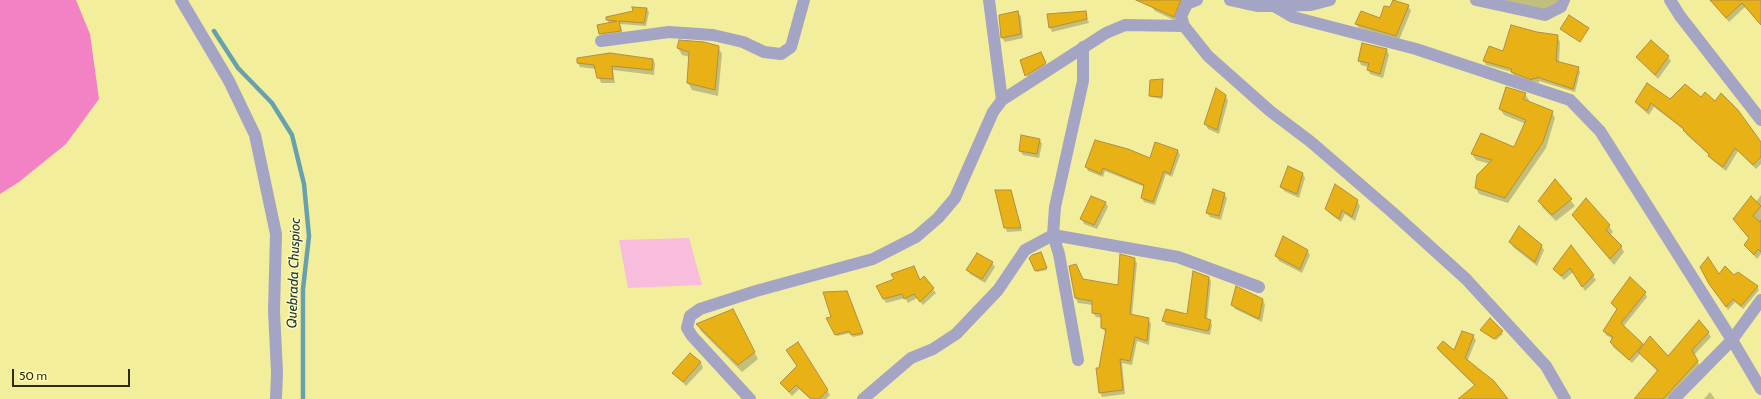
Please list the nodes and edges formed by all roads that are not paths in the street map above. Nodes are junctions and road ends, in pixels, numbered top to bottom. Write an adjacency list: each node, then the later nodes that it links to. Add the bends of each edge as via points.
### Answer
1 (181, 0): 22 (street, via 228,80 256,135 276,234)
2 (804, 0): 12 (street, via 791,48 781,54 764,52 743,42 713,35 670,32)
3 (989, 0): 14 (street)
4 (1197, 0): 11 (street, via 1187,4 1181,16)
5 (1330, 0): 10 (street, via 1311,5)
6 (1476, 0): 7 (street, via 1545,15 1561,7)
7 (1564, 0)
8 (1670, 0): 15 (street)
9 (1239, 1): 10 (street, via 1257,6)
10 (1274, 6): 19 (street, via 1293,17 1416,49 1570,100 1600,130)
11 (1184, 26): 13 (street, via 1125,25); 25 (street, via 1208,56 1329,157 1466,279 1546,366)
12 (601, 41)
13 (1083, 47): 14 (street); 16 (street, via 1083,81 1055,207)
14 (1002, 100): 23 (street, via 993,112 955,198 938,218 916,237 874,259 756,291 700,309 690,316 687,328 692,336)
15 (1761, 120)
16 (1054, 236): 17 (street, via 1178,257); 20 (street); 24 (street, via 1025,250 998,290 956,334 933,349 911,358)
17 (1259, 287)
18 (1761, 300): 19 (street)
19 (1732, 340): 21 (street); 26 (street)
20 (1078, 360)
21 (1761, 389)
22 (276, 399)
23 (750, 399)
24 (863, 399)
25 (1565, 399)
26 (1674, 399)

